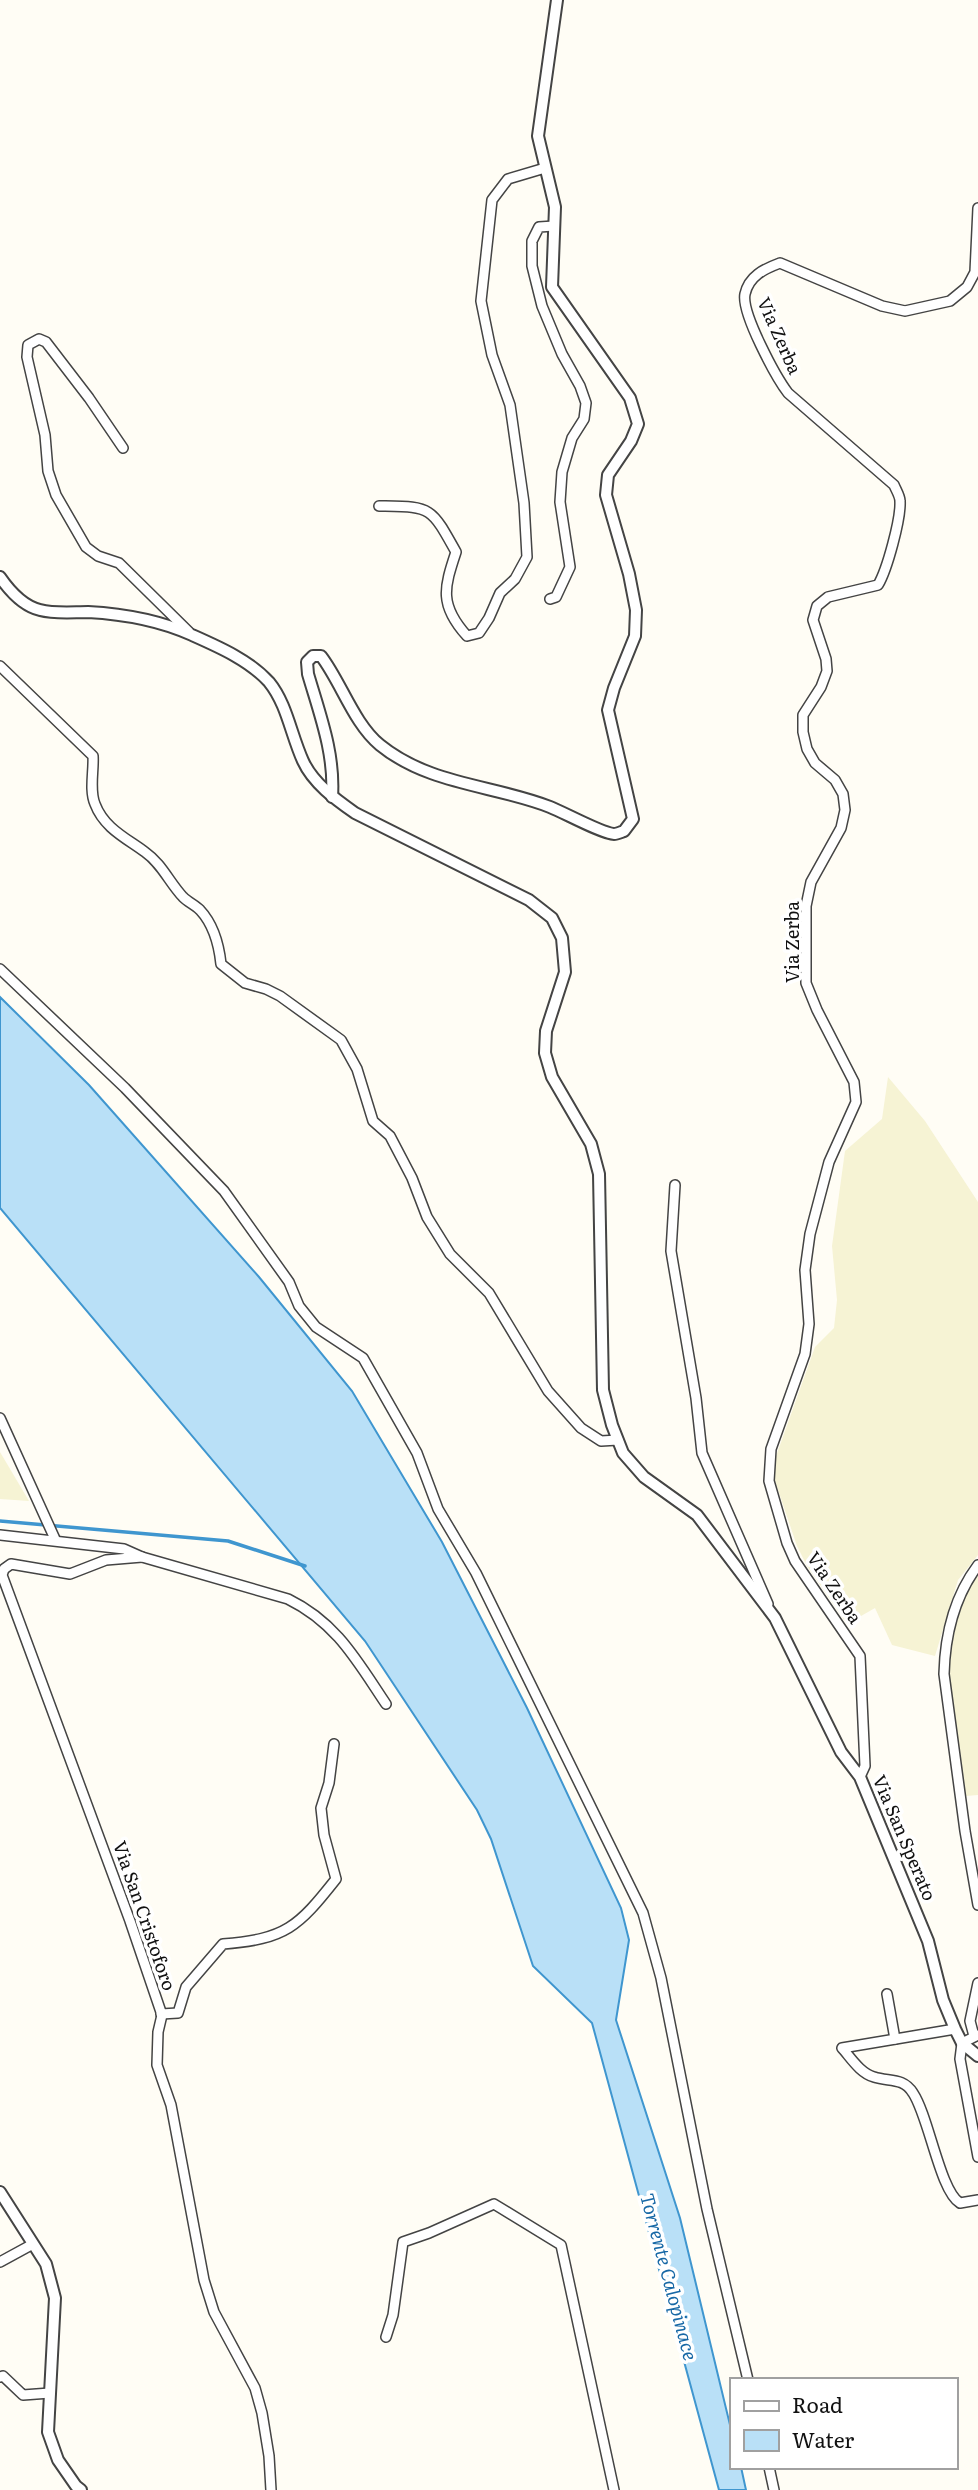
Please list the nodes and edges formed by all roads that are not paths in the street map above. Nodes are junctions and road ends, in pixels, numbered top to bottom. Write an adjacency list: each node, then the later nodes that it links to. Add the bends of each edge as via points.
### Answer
1 (557, 0): 2 (street, via 538,136)
2 (545, 168): 4 (street, via 555,207); 6 (street, via 508,179 492,200 481,301 492,355 510,405 527,557 515,579 500,593 479,633 467,636 452,619 448,577 456,552 438,520 421,507)
3 (978, 208): 23 (street, Via Zerba, via 975,272 967,287 950,301 905,311 882,306 780,263 763,269 750,281 744,296 778,380 805,410 894,485 900,499 878,585 828,597 817,606 813,620 827,671 803,715 803,732 815,763 843,794 845,810 841,828 811,882 806,906 806,983 854,1082 856,1102 829,1161 810,1234 804,1270 809,1324 805,1354 771,1449 769,1481 795,1561 860,1656 864,1766)
4 (554, 226): 8 (street, via 539,227 531,241 532,266 542,306 586,403 562,472 560,502 570,567 556,597); 11 (street, via 552,287 629,398 638,424 608,475 606,495 636,610 635,636 608,710 632,819 624,831 612,834 548,806 410,764 379,744 364,727 331,668 321,656 313,656 307,662 308,674 334,773)
5 (123, 448): 9 (street, via 46,342 39,339 28,345 56,495 86,547 119,563)
6 (379, 506)
7 (0, 576): 9 (street, Via San Sperato, via 22,602 40,610 145,618)
8 (550, 599)
9 (190, 634): 11 (street, Via San Sperato, via 245,662 270,683 303,762)
10 (0, 666): 15 (street, via 93,756 94,804 106,823 159,864 183,897 200,911 213,929 221,964 245,983 279,996 341,1040 357,1069 373,1121 390,1136 427,1217 450,1254 489,1293 548,1391 581,1428 601,1441)
11 (332, 797): 15 (street, Via San Sperato, via 355,813 530,900 552,918 562,938 565,972 546,1031 545,1053 552,1077 591,1144 599,1174 603,1390)
12 (0, 969): 40 (street, via 224,1191 316,1327 363,1358 416,1453 438,1509 477,1573 643,1913)
13 (675, 1185): 20 (street, via 671,1251 702,1453)
14 (0, 1418): 17 (street)
15 (618, 1440): 20 (street, Via San Sperato, via 623,1453 645,1477 697,1516)
16 (0, 1535): 17 (street)
17 (52, 1536): 18 (street, via 124,1549)
18 (142, 1557): 21 (street, via 306,1608 341,1637); 27 (street, Via San Cristoforo, via 106,1560 70,1574 11,1563 2,1575)
19 (978, 1565): 24 (street, via 954,1608 944,1674)
20 (774, 1616): 23 (street, Via San Sperato, via 841,1752)
21 (386, 1704)
22 (334, 1744): 27 (street, via 321,1808 336,1879 307,1916 286,1930 258,1941 223,1944 186,1987 178,2013)
23 (860, 1777): 28 (street, Via San Sperato, via 928,1941)
24 (978, 1905)
25 (978, 1983): 29 (street, via 970,2021)
26 (887, 1994): 30 (street)
27 (161, 2014): 44 (street, Via San Cristoforo, via 157,2065 171,2105 204,2280 214,2312 255,2388 266,2434)
28 (955, 2029): 30 (street); 31 (street, Via San Sperato)
29 (976, 2036): 31 (street)
30 (895, 2039): 35 (street, via 842,2048 859,2069 872,2077 897,2080 914,2093 948,2192 960,2203)
31 (962, 2043): 32 (street); 33 (street, via 960,2059)
32 (978, 2056)
33 (978, 2157)
34 (0, 2192): 36 (street)
35 (978, 2200)
36 (33, 2244): 37 (street); 41 (street, via 46,2264 55,2298)
37 (0, 2262)
38 (386, 2337): 45 (street, via 403,2242 494,2204 561,2245)
39 (0, 2377): 41 (street, via 23,2395)
40 (748, 2378)
41 (50, 2392): 43 (street, via 48,2432 58,2460)
42 (769, 2469): 46 (street)
43 (81, 2490)
44 (271, 2490)
45 (614, 2490)
46 (774, 2490)

